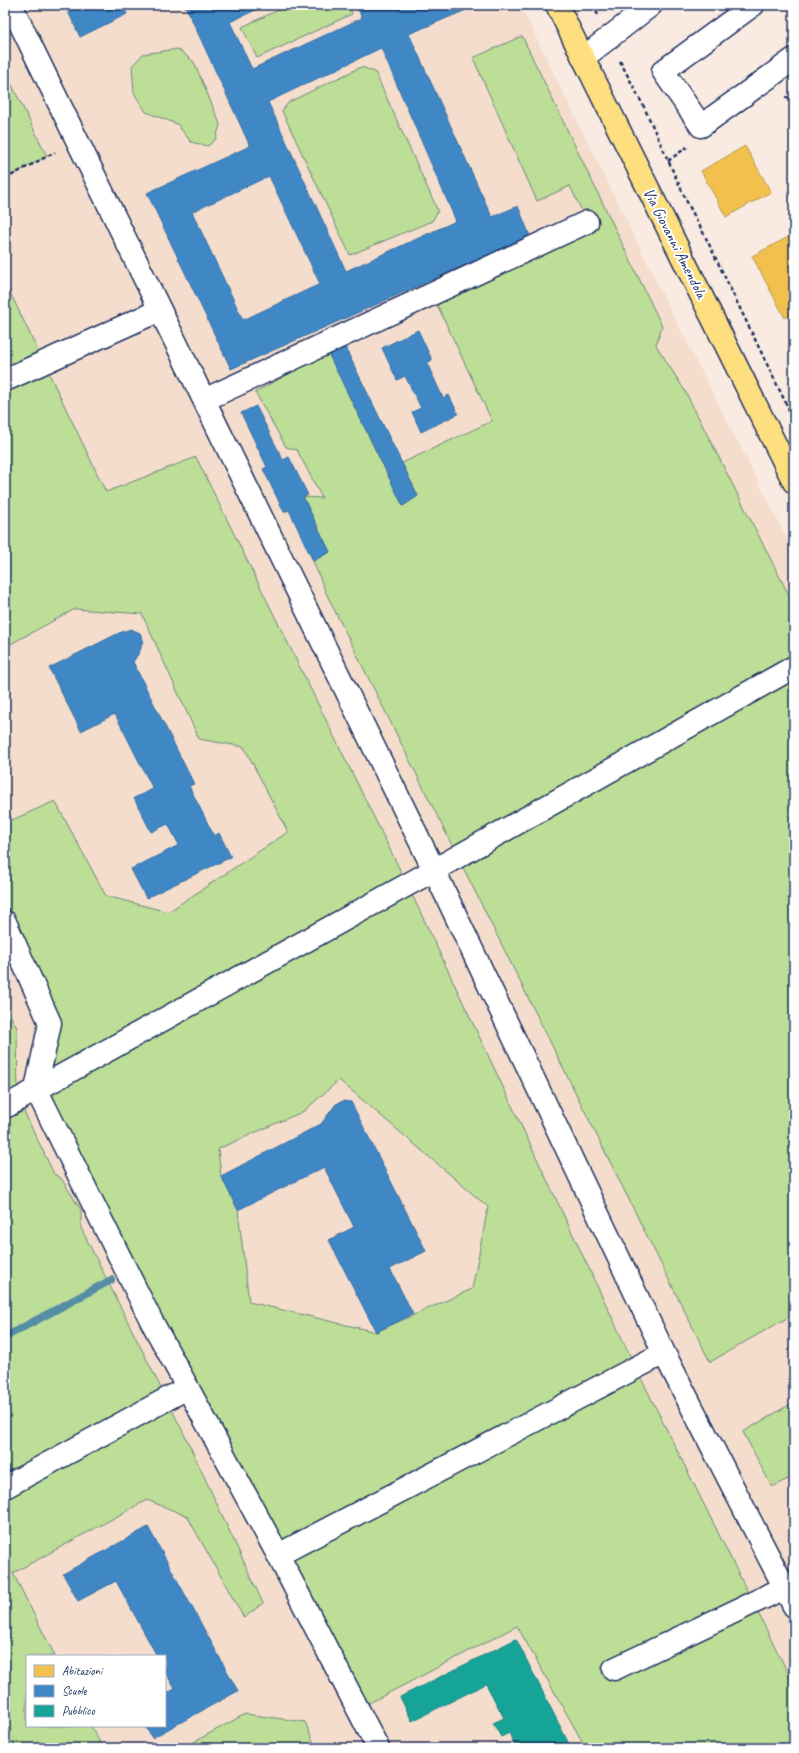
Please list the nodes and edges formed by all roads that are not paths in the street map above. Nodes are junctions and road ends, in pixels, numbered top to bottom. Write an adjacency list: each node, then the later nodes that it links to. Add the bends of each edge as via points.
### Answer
1 (11, 5): 8 (street)
2 (557, 5): 5 (main road, Via Giovanni Amendola)
3 (651, 5): 5 (street)
4 (754, 5): 6 (street, via 663,71 701,126)
5 (583, 58): 11 (main road, Via Giovanni Amendola)
6 (794, 59)
7 (587, 222): 10 (street)
8 (160, 310): 9 (street); 10 (street)
9 (5, 380)
10 (204, 400): 13 (street)
11 (794, 482)
12 (794, 667): 13 (street)
13 (434, 870): 15 (street); 17 (street)
14 (5, 922): 15 (street, via 50,1023)
15 (36, 1089): 16 (street); 18 (street)
16 (5, 1107)
17 (664, 1353): 20 (street); 21 (street)
18 (187, 1388): 19 (street); 20 (street)
19 (5, 1487)
20 (278, 1555): 23 (street)
21 (789, 1597): 22 (street)
22 (614, 1669)
23 (378, 1748)

